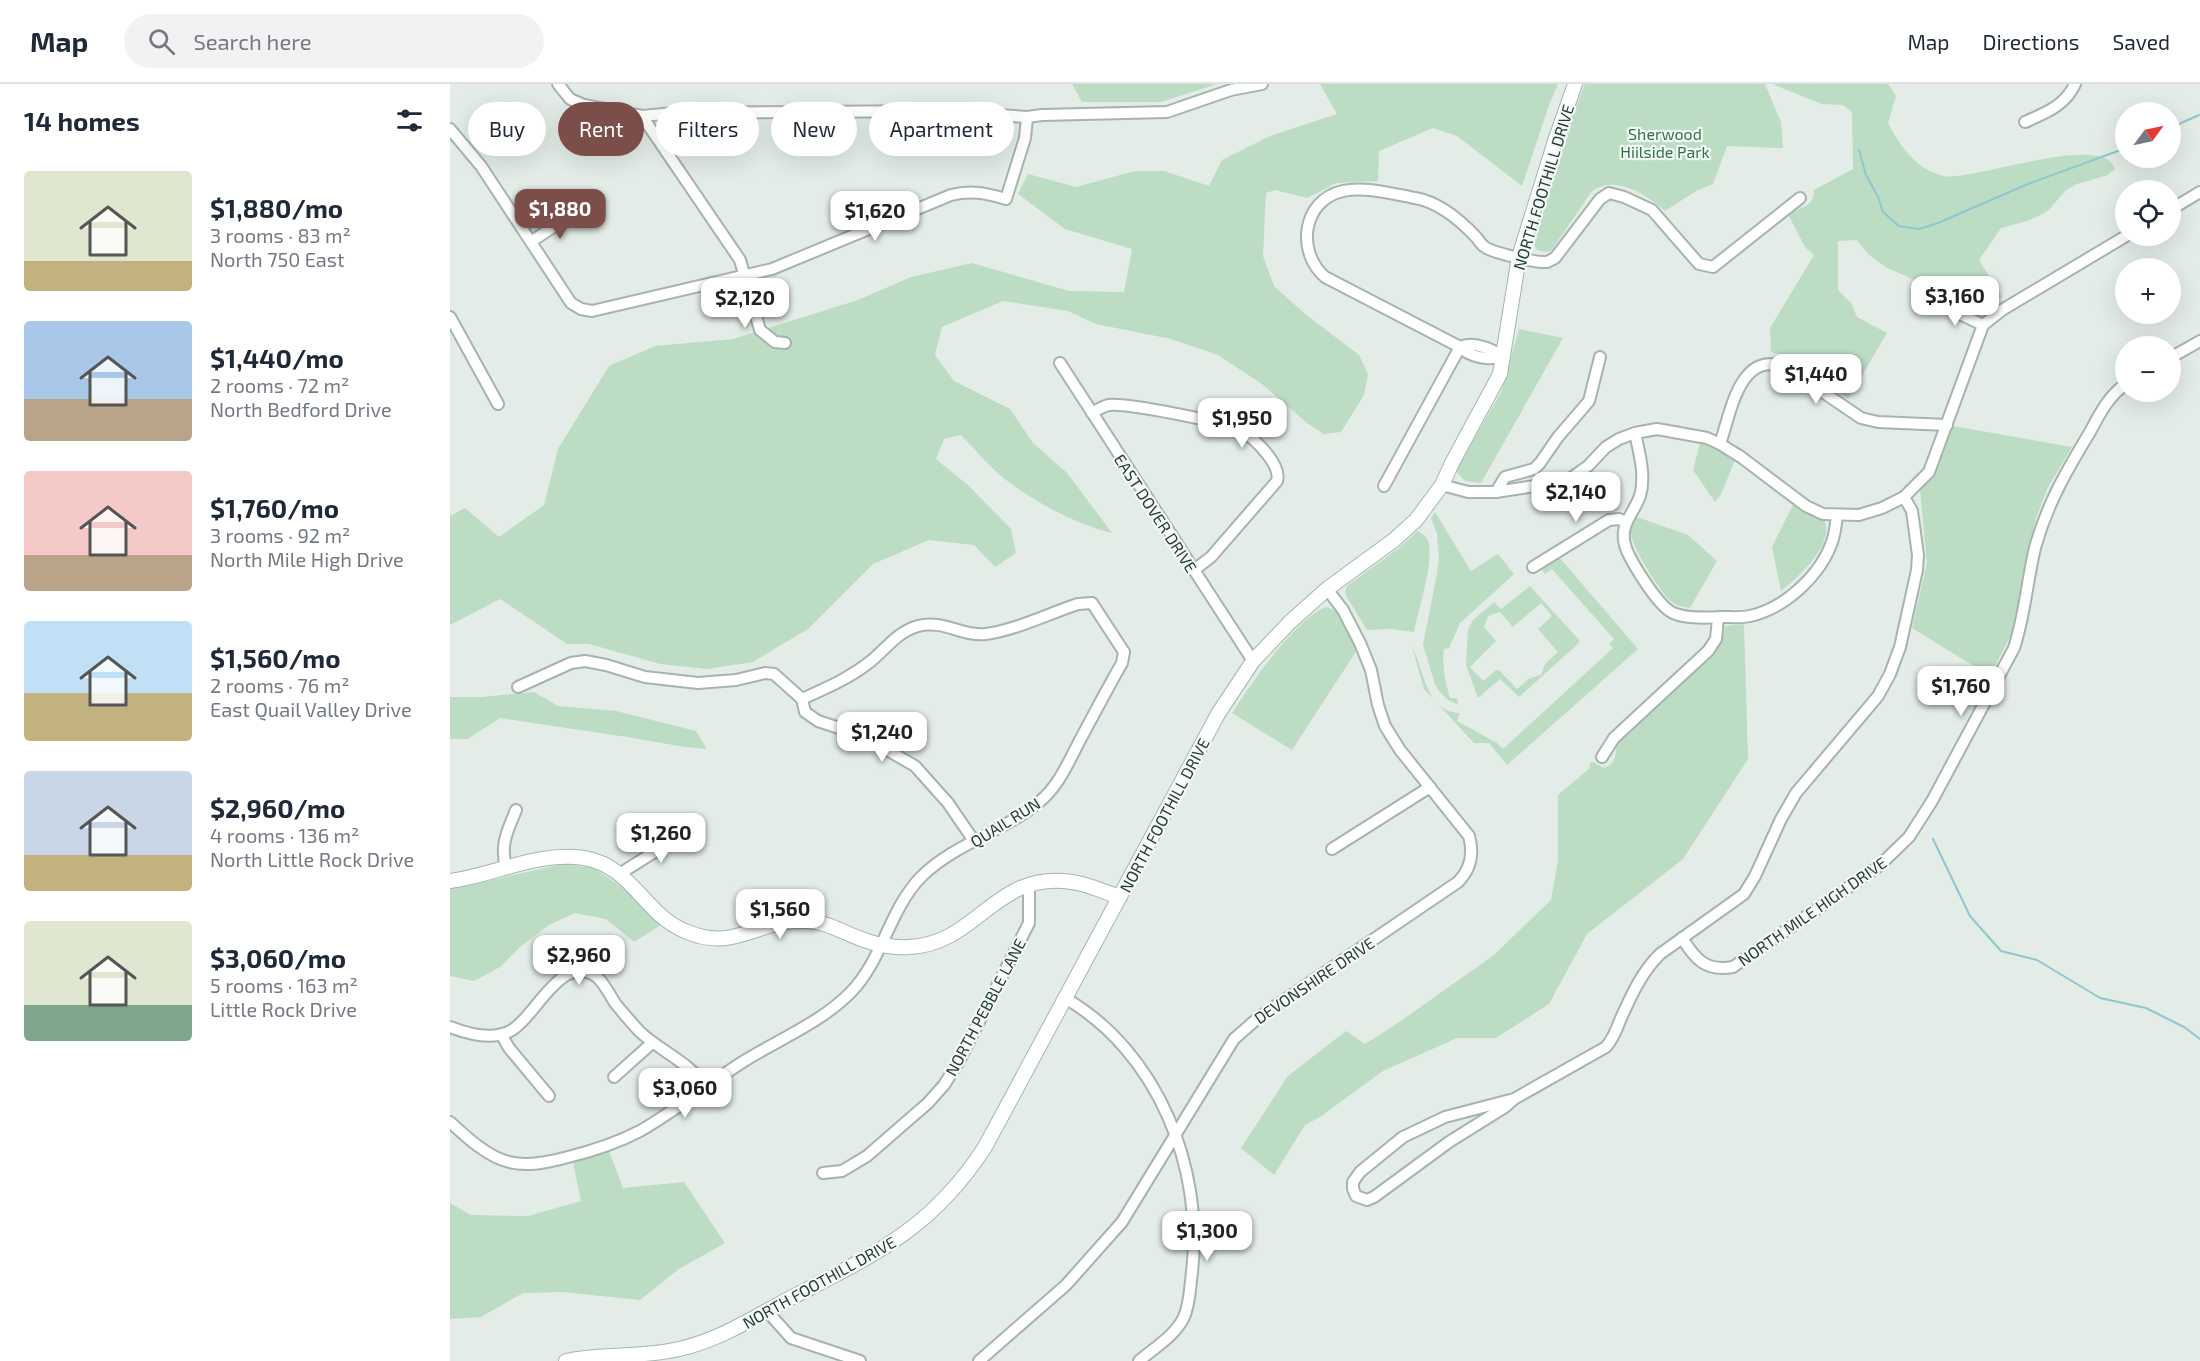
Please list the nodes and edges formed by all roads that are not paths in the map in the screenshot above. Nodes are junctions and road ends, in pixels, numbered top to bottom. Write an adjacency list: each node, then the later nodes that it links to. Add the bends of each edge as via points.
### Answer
1 (558, 84): 5 (street)
2 (1262, 84): 7 (street, via 1231,90 1167,112)
3 (1575, 84): 17 (street, NORTH FOOTHILL DRIVE)
4 (2075, 84): 9 (street, via 2061,104)
5 (575, 102)
6 (644, 116): 7 (street, via 940,111)
7 (1028, 117): 18 (street, via 1006,199 980,192 951,195 772,269)
8 (644, 119): 18 (street, via 741,260)
9 (2025, 122)
10 (450, 129): 15 (street, via 481,166)
11 (2200, 192): 13 (street)
12 (1800, 198): 17 (street, via 1713,267 1699,264 1652,210 1609,193 1600,199 1555,258 1547,262)
13 (2181, 203)
14 (573, 214): 15 (street)
15 (531, 241): 18 (street, via 574,306 588,311)
16 (2115, 243): 21 (street)
17 (1519, 257): 24 (street, via 1476,237 1454,217 1419,198 1352,189 1320,203 1313,212 1306,234 1309,254 1325,277); 26 (street, NORTH FOOTHILL DRIVE)
18 (746, 275): 23 (street, via 760,330 775,342)
19 (1939, 304): 21 (street)
20 (450, 317): 30 (street)
21 (1983, 325): 32 (street)
22 (2200, 341): 25 (street)
23 (785, 343)
24 (1460, 347): 26 (street, via 1465,353 1494,360); 36 (street)
25 (2181, 352)
26 (1503, 356): 35 (street, NORTH FOOTHILL DRIVE, via 1500,374)
27 (1600, 357): 37 (street, via 1589,401 1534,469 1504,477)
28 (1060, 363): 31 (street, EAST DOVER DRIVE)
29 (2115, 394): 59 (street, NORTH MILE HIGH DRIVE, via 2059,483 2035,549 2014,648 1909,837 1879,866 1733,966 1720,969 1706,965 1693,956)
30 (498, 404)
31 (1092, 413): 42 (street, EAST DOVER DRIVE); 42 (street, via 1107,405 1123,405 1214,421 1241,430 1260,445 1276,468 1277,481 1211,557)
32 (1947, 425): 34 (street, via 1861,418 1789,369 1767,364 1753,369 1742,380); 38 (street, via 1929,472)
33 (1635, 433): 34 (street, via 1657,429); 37 (street, via 1606,447 1567,481); 40 (street, via 1642,478 1640,496)
34 (1720, 444): 39 (street, via 1806,506)
35 (1442, 485): 37 (street, via 1468,492); 43 (street, NORTH FOOTHILL DRIVE, via 1402,533)
36 (1384, 486)
37 (1496, 492)
38 (1904, 497): 39 (street, via 1859,515); 59 (street, via 1912,512 1917,570 1890,674 1878,696 1796,793 1744,894)
39 (1837, 515): 44 (street, via 1824,560 1803,586 1778,605 1750,616)
40 (1625, 522): 41 (street, via 1609,520); 44 (street, via 1623,540 1628,553 1662,606 1687,617)
41 (1533, 567)
42 (1194, 570): 45 (street, EAST DOVER DRIVE)
43 (1328, 589): 45 (street, NORTH FOOTHILL DRIVE); 49 (street, DEVONSHIRE DRIVE, via 1360,643 1385,726)
44 (1718, 618): 48 (street, via 1716,639 1708,651 1614,738)
45 (1253, 661): 58 (street, NORTH FOOTHILL DRIVE, via 1218,714)
46 (518, 687): 47 (street, via 571,663 585,661 645,677 698,683 774,674)
47 (802, 699): 52 (street, via 805,712 818,721 863,736 915,766 948,802); 52 (street, QUAIL RUN, via 852,674 903,632 919,625 950,626 984,634 1092,603 1124,652 1122,663 1051,791 1032,808)
48 (1602, 757)
49 (1430, 787): 53 (street); 70 (street, DEVONSHIRE DRIVE, via 1469,836 1471,861 1463,877 1245,1027 1225,1051)
50 (516, 810): 54 (street, via 504,840)
51 (686, 832): 55 (street)
52 (974, 841): 60 (street, QUAIL RUN, via 922,876 905,895)
53 (1332, 849)
54 (506, 868): 55 (street, via 566,856 592,860); 56 (street)
55 (621, 873): 60 (street, via 664,918 703,938 730,939 778,924 804,921 831,925)
56 (450, 881)
57 (1029, 885): 58 (street, via 1072,882); 60 (street, via 997,900 958,932 934,943); 71 (street, NORTH PEBBLE LANE, via 1029,923 944,1084 867,1156 842,1171)
58 (1120, 897): 61 (street, NORTH FOOTHILL DRIVE)
59 (1682, 938): 68 (street, via 1643,973 1606,1047)
60 (882, 945): 66 (street, QUAIL RUN, via 864,977 831,1009)
61 (1065, 998): 70 (street, via 1087,1010 1126,1050 1163,1103); 72 (street, NORTH FOOTHILL DRIVE, via 985,1147 950,1194 897,1241)
62 (450, 1027): 63 (street, via 483,1035)
63 (501, 1034): 64 (street, via 513,1030 556,982 576,971 598,978 626,1017); 67 (street)
64 (652, 1043): 65 (street); 66 (street, via 692,1070)
65 (614, 1077)
66 (705, 1086): 69 (street, QUAIL RUN, via 622,1140 555,1160 509,1162 493,1155)
67 (549, 1096)
68 (1514, 1099): 68 (street, via 1445,1117 1402,1137 1360,1172 1353,1182 1356,1196 1367,1200 1374,1197)
69 (450, 1122)
70 (1176, 1136): 76 (street, DEVONSHIRE DRIVE, via 1122,1222 1066,1285); 77 (street, via 1194,1224 1189,1299 1177,1328)
71 (823, 1173)
72 (767, 1311): 73 (street, NORTH FOOTHILL DRIVE, via 681,1349); 75 (street, via 791,1338)
73 (645, 1357): 74 (street, NORTH FOOTHILL DRIVE)
74 (566, 1361)
75 (860, 1361)
76 (979, 1361)
77 (1139, 1361)

